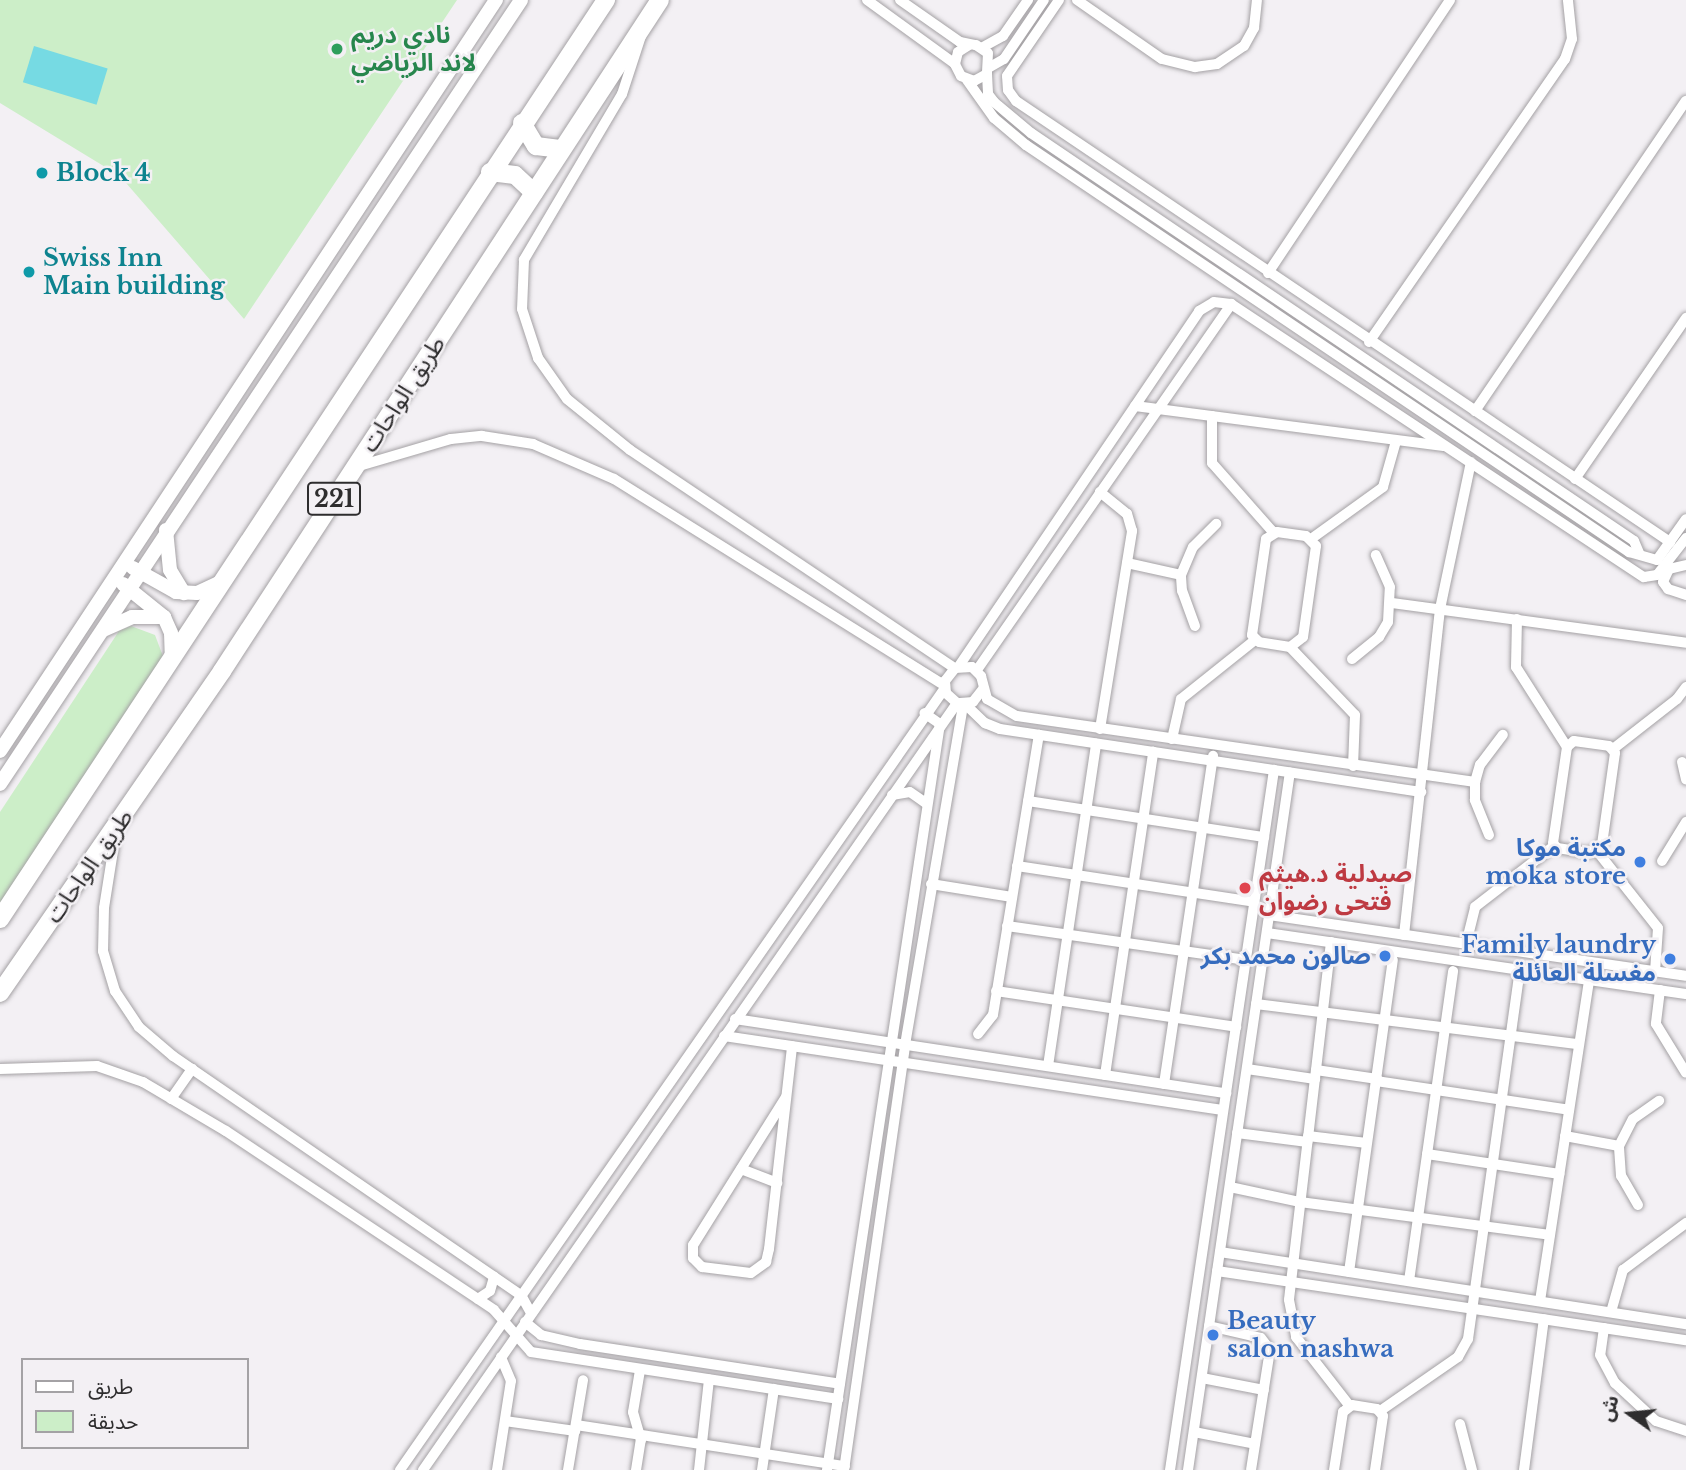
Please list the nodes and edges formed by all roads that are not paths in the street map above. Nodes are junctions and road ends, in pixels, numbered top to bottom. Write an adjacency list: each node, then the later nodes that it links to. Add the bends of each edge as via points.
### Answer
1 (496, 0): 22 (street)
2 (521, 0): 23 (street)
3 (606, 0): 25 (highway, طريق الواحات / 221)
4 (660, 0): 15 (highway, طريق الواحات / 221)
5 (867, 0): 14 (street)
6 (1028, 0): 17 (street, via 1003,36)
7 (1044, 0): 19 (street, via 1004,59)
8 (1059, 0): 30 (street, via 1010,69 1007,83 1011,96)
9 (1077, 0): 10 (street, via 1162,59 1195,67 1217,64 1244,46 1254,28)
10 (1257, 0)
11 (1450, 0): 32 (street)
12 (1568, 0): 35 (street, via 1572,39 1565,59)
13 (902, 1): 14 (street); 16 (street)
14 (892, 18): 18 (street)
15 (643, 26): 27 (highway, طريق الواحات / 221); 84 (street, via 622,94 524,260 522,309 538,358 567,399 630,450)
16 (969, 45): 17 (street); 18 (street, via 958,52)
17 (983, 47): 19 (street)
18 (955, 64): 20 (street)
19 (989, 70): 20 (street); 31 (street, via 988,94 1014,120)
20 (967, 80): 37 (street, via 994,118 1026,145)
21 (1686, 101): 40 (street)
22 (428, 103): 23 (street); 24 (street)
23 (449, 116): 26 (street)
24 (418, 118): 26 (street); 41 (street)
25 (522, 123): 27 (highway, via 536,146); 28 (highway, طريق الواحات / 221)
26 (439, 130): 43 (street)
27 (562, 149): 29 (highway, طريق الواحات / 221)
28 (490, 172): 29 (highway, via 515,175); 69 (highway, طريق الواحات / 221)
29 (534, 193): 51 (highway, طريق الواحات / 221)
30 (1233, 249): 31 (street); 32 (street)
31 (1223, 262): 36 (street)
32 (1268, 273): 35 (street)
33 (1231, 304): 38 (street, via 1214,302 1199,311); 39 (street); 47 (street)
34 (1686, 318): 52 (street)
35 (1369, 342): 40 (street)
36 (1370, 361): 37 (street); 49 (street)
37 (1363, 372): 61 (street, via 1629,552)
38 (1135, 406): 39 (street); 84 (street)
39 (1159, 409): 42 (street); 53 (street)
40 (1475, 411): 46 (street)
41 (220, 416): 43 (street); 44 (street)
42 (1212, 416): 45 (street); 57 (street, via 1212,463)
43 (238, 426): 48 (street)
44 (205, 440): 48 (street); 63 (street)
45 (1396, 441): 47 (street); 59 (street, via 1383,487)
46 (1517, 441): 49 (street); 52 (street)
47 (1447, 446): 50 (street)
48 (221, 451): 56 (street)
49 (1507, 455): 61 (street, via 1634,541)
50 (1471, 462): 58 (street, via 1647,579 1657,575); 74 (street)
51 (356, 466): 86 (street, via 452,439 482,436 533,444 614,479); 122 (highway, طريق الواحات / 221)
52 (1575, 479): 60 (street)
53 (1100, 492): 64 (street, via 1123,509 1131,523); 85 (street)
54 (1686, 519): 60 (street)
55 (1216, 524): 67 (street, via 1193,547)
56 (166, 530): 66 (street); 71 (street, via 170,570)
57 (1273, 532): 59 (street); 79 (street, via 1266,539)
58 (1686, 538)
59 (1311, 539): 81 (street, via 1317,546 1303,637)
60 (1670, 542): 61 (street, via 1655,562)
61 (1639, 553)
62 (1376, 555): 73 (street)
63 (124, 562): 66 (street); 68 (street)
64 (1127, 563): 67 (street); 95 (street)
65 (1686, 565): 72 (street, via 1673,567 1663,582 1668,589)
66 (139, 572): 70 (street); 71 (street)
67 (1181, 575): 77 (street, via 1182,592)
68 (114, 578): 70 (street); 104 (street)
69 (221, 582): 71 (street); 83 (highway, طريق الواحات / 221)
70 (129, 588): 75 (street); 78 (street)
71 (184, 593)
72 (1686, 595)
73 (1392, 603): 74 (street); 82 (street, via 1379,637)
74 (1440, 609): 76 (street); 111 (street)
75 (164, 617): 78 (street, via 132,617); 83 (street, via 173,642)
76 (1517, 619): 80 (street); 102 (street, via 1516,667)
77 (1195, 626)
78 (102, 631): 114 (street)
79 (1255, 640): 81 (street); 99 (street, via 1181,699)
80 (1686, 643)
81 (1290, 647): 108 (street, via 1355,715)
82 (1352, 659)
83 (171, 660): 139 (highway, طريق الواحات / 221)
84 (957, 667): 85 (street); 86 (street)
85 (977, 670): 88 (street)
86 (945, 687): 89 (street); 90 (street)
87 (1686, 687): 103 (street)
88 (983, 689): 89 (street); 91 (street)
89 (962, 704): 92 (street); 93 (street); 98 (street)
90 (924, 713): 93 (street); 131 (street)
91 (1005, 714): 94 (street); 95 (street)
92 (985, 723): 94 (street); 98 (street, via 971,723)
93 (940, 724): 116 (street); 118 (street)
94 (1000, 729): 96 (street)
95 (1100, 729): 99 (street)
96 (1039, 735): 100 (street); 117 (street)
97 (1503, 735): 113 (street, via 1480,765)
98 (957, 737): 132 (street)
99 (1172, 739): 101 (street)
100 (1097, 744): 105 (street); 119 (street)
101 (1214, 746): 106 (street); 108 (street)
102 (1567, 747): 103 (street, via 1578,741); 126 (street)
103 (1613, 749): 127 (street, via 1602,844)
104 (0, 751)
105 (1153, 752): 106 (street); 120 (street)
106 (1212, 761): 109 (street); 123 (street)
107 (1682, 762): 112 (street)
108 (1353, 766): 111 (street)
109 (1274, 770): 110 (street); 125 (street)
110 (1290, 772): 115 (street); 138 (street)
111 (1423, 776): 113 (street); 115 (street)
112 (1686, 779)
113 (1475, 782): 124 (street, via 1475,800)
114 (0, 784)
115 (1421, 792): 145 (street)
116 (891, 795): 118 (street, via 910,792); 135 (street)
117 (1028, 801): 119 (street); 129 (street)
118 (926, 803): 140 (street)
119 (1086, 810): 120 (street); 130 (street)
120 (1143, 819): 123 (street); 133 (street)
121 (1686, 822): 128 (street)
122 (118, 825): 161 (highway, طريق الواحات / 221); 184 (street, via 104,908 105,964 122,1004 139,1027)
123 (1202, 827): 125 (street); 134 (street)
124 (1489, 835)
125 (1264, 837): 137 (street)
126 (1554, 846): 127 (street); 148 (street, via 1475,907)
127 (1597, 851): 156 (street, via 1658,928)
128 (1662, 861)
129 (1017, 866): 130 (street); 136 (street)
130 (1077, 875): 133 (street); 144 (street)
131 (806, 884): 135 (street); 201 (street)
132 (931, 884): 136 (street); 141 (street)
133 (1133, 884): 134 (street); 147 (street)
134 (1192, 892): 137 (street); 150 (street)
135 (821, 896): 168 (street)
136 (1012, 897): 142 (street)
137 (1254, 902): 151 (street)
138 (1269, 915): 143 (street); 145 (street)
139 (0, 919)
140 (908, 925): 141 (street); 175 (street)
141 (924, 926): 177 (street)
142 (1007, 926): 144 (street); 160 (street)
143 (1267, 933): 146 (street); 164 (street)
144 (1068, 935): 147 (street); 163 (street)
145 (1404, 935): 148 (street)
146 (1331, 942): 153 (street); 166 (street)
147 (1125, 943): 150 (street); 165 (street)
148 (1466, 944): 149 (street)
149 (1490, 948): 153 (street); 156 (street)
150 (1184, 951): 151 (street); 167 (street)
151 (1245, 960): 170 (street)
152 (1393, 960): 169 (street)
153 (1486, 965): 154 (street)
154 (1520, 970): 158 (street); 173 (street)
155 (1453, 971): 171 (street)
156 (1655, 972): 157 (street)
157 (1686, 976)
158 (1589, 980): 159 (street); 176 (street)
159 (1660, 990): 162 (street); 186 (street, via 1656,1010 1660,1036)
160 (996, 991): 163 (street); 172 (street, via 993,1016)
161 (0, 993)
162 (1686, 994)
163 (1058, 1000): 165 (street); 181 (street)
164 (1256, 1004): 166 (street); 185 (street)
165 (1115, 1009): 167 (street); 187 (street)
166 (1323, 1012): 169 (street); 188 (street)
167 (1174, 1017): 170 (street); 190 (street)
168 (736, 1019): 174 (street); 175 (street)
169 (1385, 1020): 171 (street); 189 (street)
170 (1236, 1027): 193 (street)
171 (1445, 1027): 173 (street); 192 (street)
172 (978, 1034)
173 (1511, 1035): 176 (street); 196 (street)
174 (724, 1036): 178 (street); 205 (street)
175 (891, 1042): 177 (street); 179 (street)
176 (1579, 1044): 199 (street)
177 (905, 1045): 180 (street); 181 (street)
178 (792, 1046): 179 (street); 194 (street)
179 (888, 1060): 180 (street); 222 (street)
180 (903, 1062): 191 (street); 223 (street)
181 (1048, 1066): 182 (street)
182 (1060, 1068): 187 (street); 191 (street)
183 (0, 1069): 195 (street, via 97,1066 131,1077)
184 (192, 1069): 195 (street); 228 (street)
185 (1247, 1069): 188 (street); 200 (street)
186 (1686, 1073)
187 (1105, 1075): 190 (street)
188 (1315, 1075): 189 (street); 203 (street)
189 (1376, 1080): 192 (street); 204 (street)
190 (1164, 1084): 193 (street)
191 (1057, 1085): 198 (street)
192 (1436, 1090): 196 (street); 207 (street)
193 (1226, 1093): 198 (street)
194 (786, 1097): 209 (street); 211 (street)
195 (172, 1099): 234 (street)
196 (1502, 1100): 199 (street); 208 (street)
197 (1659, 1101): 206 (street, via 1633,1119)
198 (1223, 1110): 214 (street)
199 (1569, 1110): 202 (street)
200 (1237, 1133): 203 (street); 212 (street)
201 (632, 1135): 205 (street); 233 (street)
202 (1565, 1136): 206 (street); 210 (street)
203 (1308, 1139): 204 (street); 213 (street)
204 (1367, 1143): 217 (street)
205 (648, 1146): 239 (street)
206 (1619, 1146): 216 (street, via 1621,1177)
207 (1427, 1154): 208 (street); 218 (street)
208 (1492, 1164): 210 (street); 220 (street)
209 (741, 1169): 211 (street); 211 (street, via 693,1245 696,1263 708,1269 751,1273 762,1267 768,1256)
210 (1559, 1174): 221 (street)
211 (777, 1183)
212 (1230, 1187): 213 (street); 215 (street)
213 (1300, 1202): 217 (street); 225 (street)
214 (1209, 1204): 215 (street); 258 (street)
215 (1227, 1205): 224 (street)
216 (1638, 1206)
217 (1358, 1209): 218 (street); 227 (street)
218 (1418, 1217): 220 (street); 229 (street)
219 (1686, 1223): 238 (street, via 1623,1270)
220 (1483, 1226): 221 (street); 232 (street)
221 (1550, 1235): 235 (street)
222 (862, 1240): 223 (street); 254 (street)
223 (876, 1241): 272 (street)
224 (1220, 1252): 225 (street); 226 (street)
225 (1293, 1264): 227 (street); 230 (street)
226 (1217, 1271): 230 (street); 243 (street)
227 (1349, 1272): 229 (street)
228 (494, 1276): 233 (street); 234 (street, via 490,1291)
229 (1409, 1281): 231 (street)
230 (1291, 1282): 236 (street); 260 (street, via 1289,1300 1296,1337)
231 (1432, 1285): 232 (street); 236 (street)
232 (1474, 1291): 235 (street); 237 (street)
233 (521, 1295): 239 (street); 241 (street)
234 (478, 1299): 241 (street)
235 (1540, 1301): 238 (street)
236 (1429, 1302): 237 (street)
237 (1472, 1308): 240 (street); 261 (street, via 1468,1339 1458,1357)
238 (1611, 1312): 242 (street)
239 (528, 1317): 245 (street); 247 (street, via 541,1335)
240 (1544, 1319): 244 (street); 286 (street)
241 (503, 1320): 245 (street); 273 (street)
242 (1686, 1324)
243 (1209, 1326): 251 (street); 256 (street, via 1265,1341 1270,1355)
244 (1604, 1328): 246 (street); 265 (street, via 1600,1355 1615,1383 1656,1421)
245 (515, 1336): 248 (street); 249 (street, via 531,1352)
246 (1686, 1340)
247 (588, 1346): 249 (street); 254 (street)
248 (502, 1356): 262 (street, via 511,1381); 274 (street)
249 (585, 1363): 250 (street)
250 (640, 1370): 253 (street); 267 (street, via 634,1412)
251 (1202, 1378): 256 (street); 259 (street)
252 (583, 1380): 264 (street)
253 (709, 1380): 255 (street); 268 (street)
254 (840, 1384): 257 (street)
255 (774, 1389): 257 (street); 270 (street)
256 (1264, 1390): 269 (street)
257 (838, 1399): 271 (street)
258 (1180, 1403): 259 (street); 280 (street)
259 (1198, 1404): 266 (street)
260 (1349, 1405): 261 (street); 283 (street, via 1343,1412)
261 (1380, 1411): 284 (street, via 1383,1419)
262 (505, 1421): 264 (street); 275 (street)
263 (1460, 1424): 285 (street)
264 (575, 1428): 267 (street); 276 (street)
265 (1686, 1431)
266 (1194, 1432): 269 (street); 281 (street)
267 (639, 1434): 268 (street); 277 (street)
268 (703, 1444): 270 (street); 278 (street)
269 (1255, 1444): 282 (street)
270 (764, 1453): 271 (street); 279 (street)
271 (828, 1467): 272 (street)
272 (844, 1468)
273 (400, 1470)
274 (423, 1470)
275 (497, 1470)
276 (568, 1470)
277 (636, 1470)
278 (699, 1470)
279 (762, 1470)
280 (1170, 1470)
281 (1188, 1470)
282 (1251, 1470)
283 (1334, 1470)
284 (1375, 1470)
285 (1472, 1470)
286 (1524, 1470)

